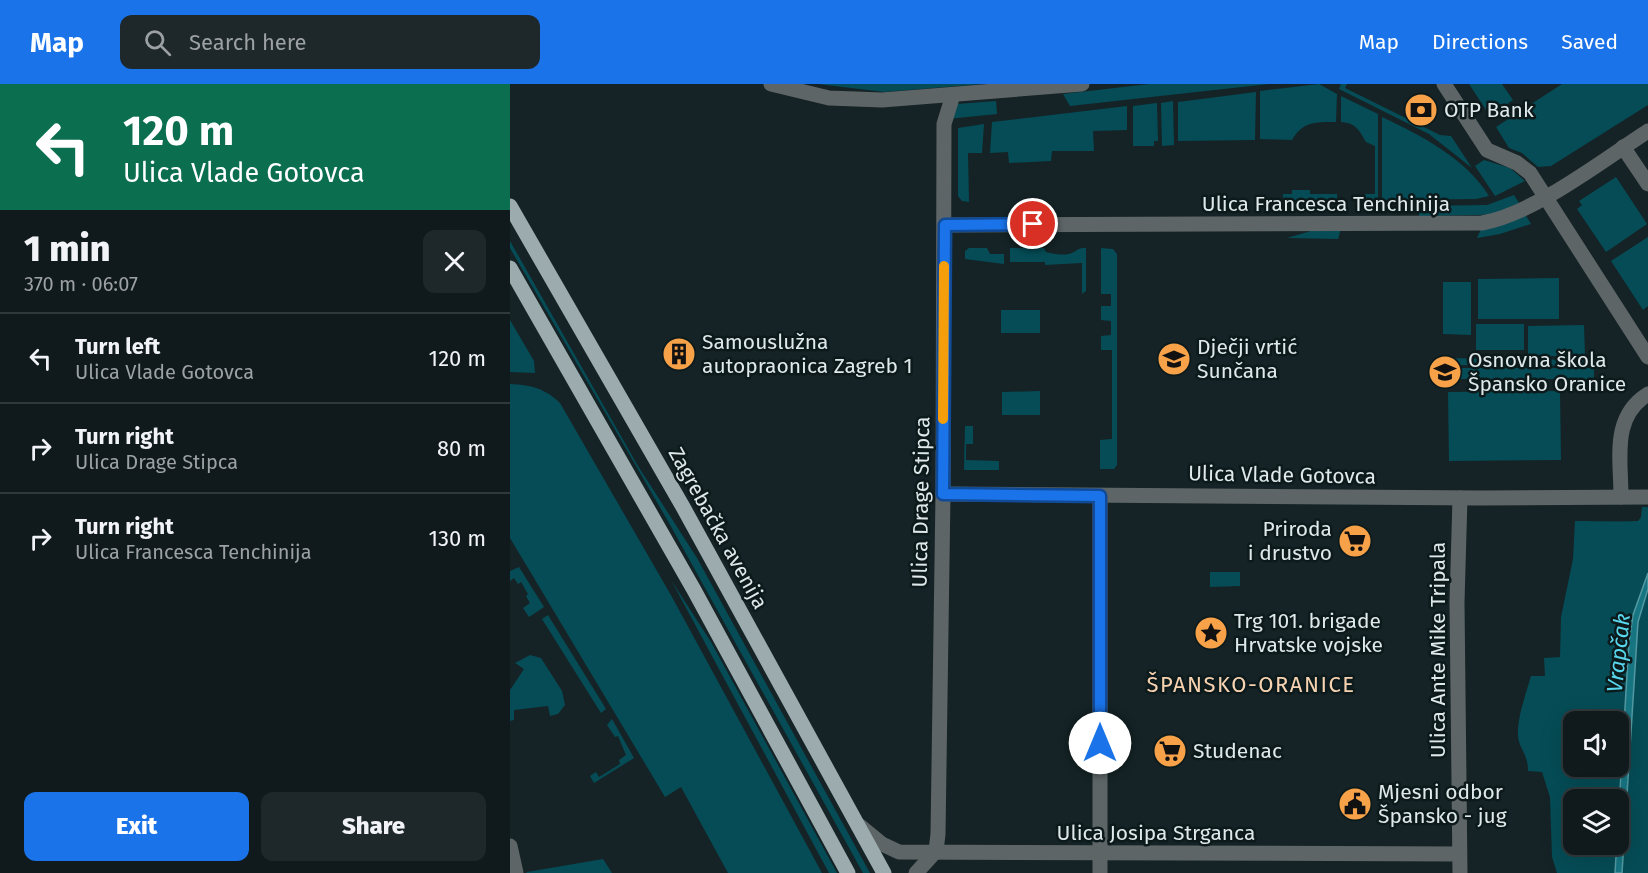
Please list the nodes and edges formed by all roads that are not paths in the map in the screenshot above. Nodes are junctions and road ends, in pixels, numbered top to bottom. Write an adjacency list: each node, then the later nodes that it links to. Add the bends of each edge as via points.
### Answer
1 (771, 84): 6 (street, via 856,100)
2 (1082, 84): 4 (street)
3 (1444, 84): 11 (street, via 1487,150 1524,168)
4 (1026, 87): 5 (street)
5 (953, 95): 6 (street); 7 (street, Ulica Drage Stipca)
6 (929, 97): 7 (street, Ulica Drage Stipca)
7 (944, 124): 13 (street, Ulica Drage Stipca)
8 (1648, 131): 9 (street, Ulica Francesca Tenchinija)
9 (1623, 147): 10 (street); 11 (street, Ulica Francesca Tenchinija)
10 (1648, 184)
11 (1545, 196): 13 (street, Ulica Francesca Tenchinija, via 1504,217 1470,224); 15 (street)
12 (510, 206): 22 (main road, Zagrebačka avenija)
13 (945, 225): 17 (street, Ulica Drage Stipca)
14 (510, 268): 28 (main road, via 694,590)
15 (1648, 357)
16 (1648, 394): 19 (street, via 1629,409 1623,420)
17 (943, 494): 18 (street, Ulica Vlade Gotovca); 24 (street, Ulica Drage Stipca)
18 (1100, 496): 21 (street, Ulica Vlade Gotovca); 25 (street)
19 (1621, 496): 20 (street, Ulica Vlade Gotovca); 21 (street, Ulica Vlade Gotovca)
20 (1648, 497)
21 (1460, 498): 26 (street, Ulica Ante Mike Tripala)
22 (860, 826): 24 (street, Ulica Josipa Strganca, via 882,844 900,852); 29 (main road, Zagrebačka avenija)
23 (510, 846): 27 (street)
24 (936, 851): 25 (street, Ulica Josipa Strganca); 30 (street)
25 (1100, 854): 26 (street, Ulica Josipa Strganca); 31 (street)
26 (1459, 854): 32 (street, Ulica Ante Mike Tripala)
27 (516, 870)
28 (848, 873)
29 (884, 873)
30 (916, 873)
31 (1100, 873)
32 (1460, 873)

